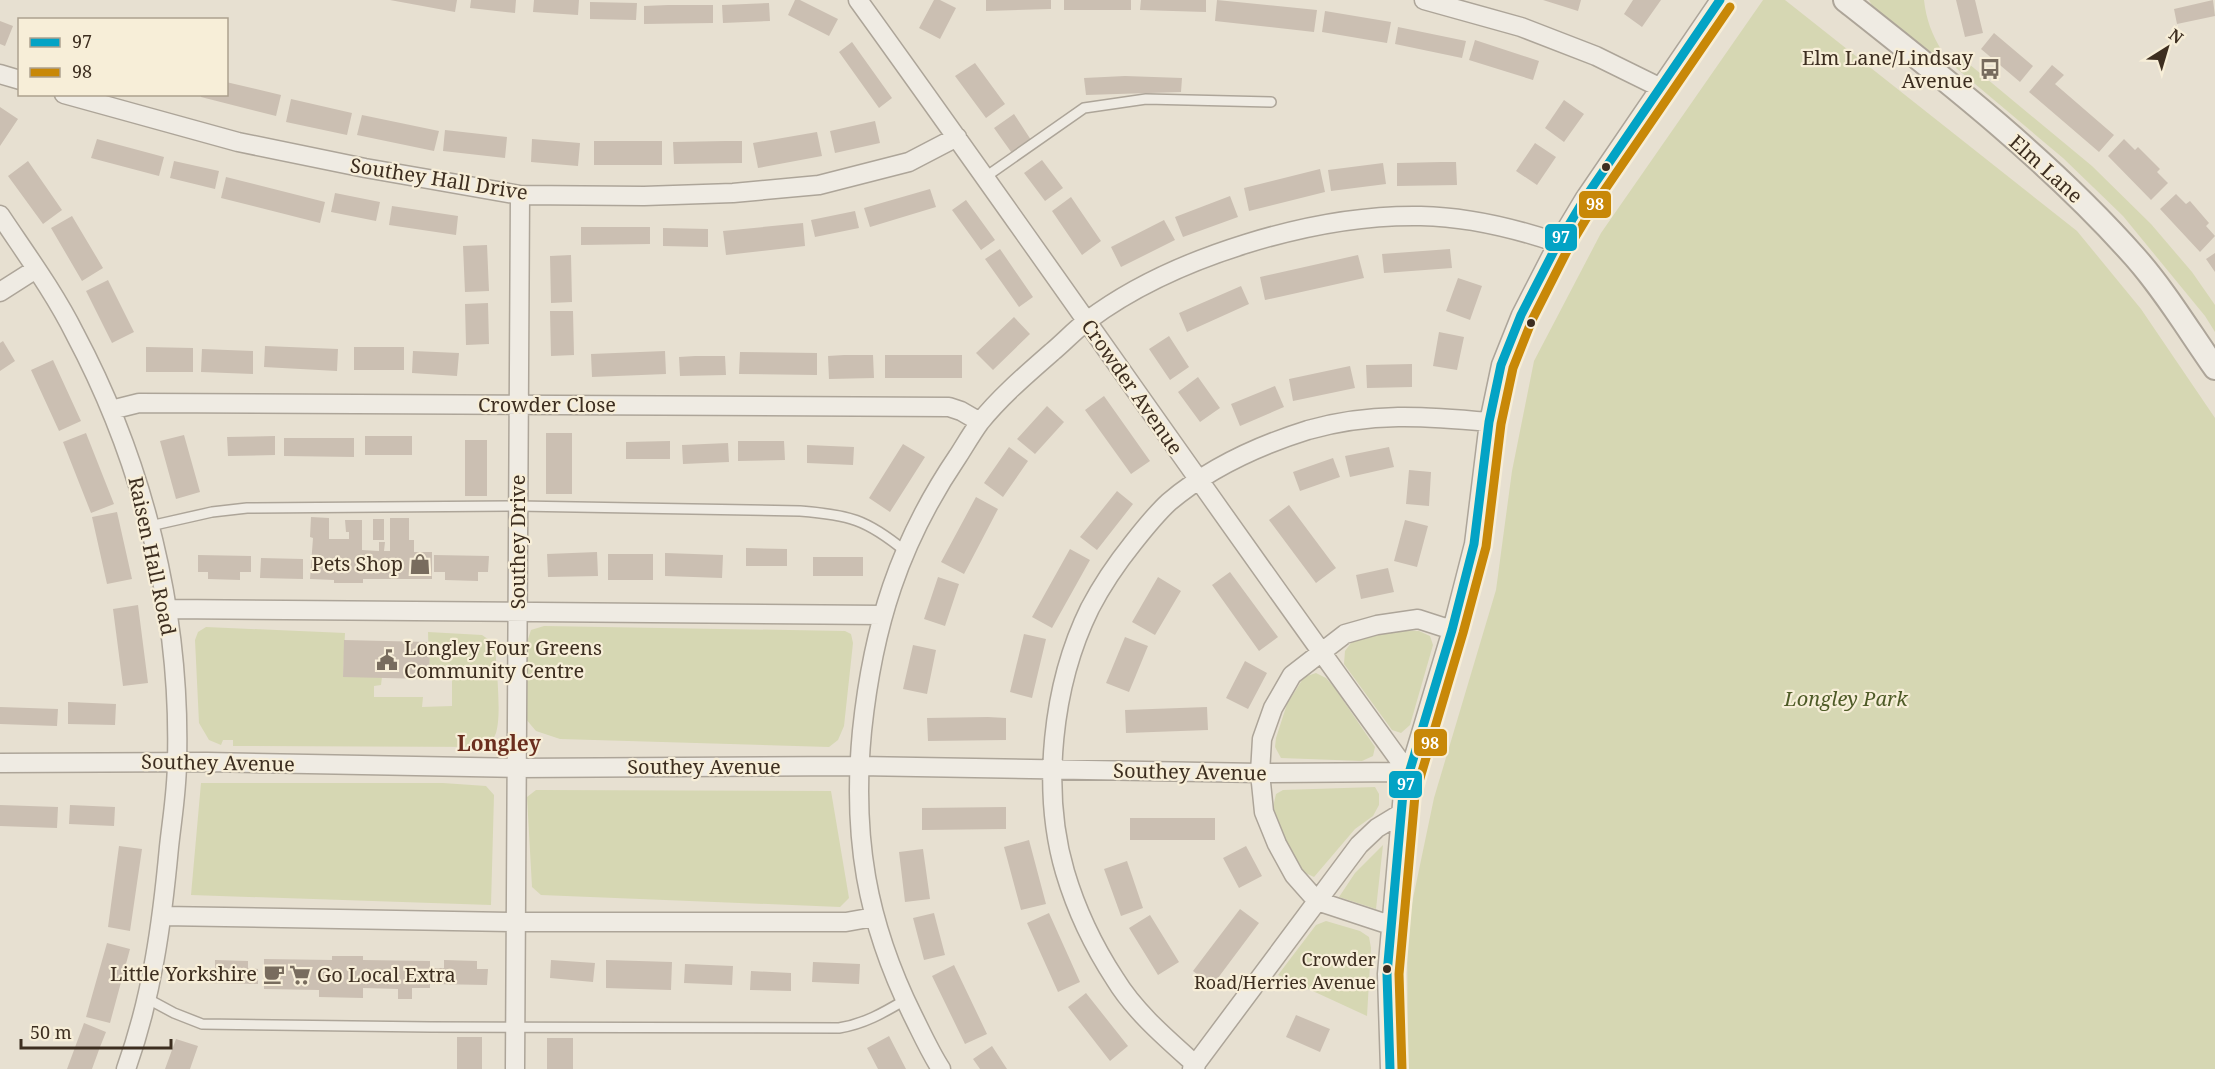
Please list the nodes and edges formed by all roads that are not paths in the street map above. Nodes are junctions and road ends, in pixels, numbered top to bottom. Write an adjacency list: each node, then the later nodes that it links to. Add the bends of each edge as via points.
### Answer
1 (858, 0): 10 (street, Crowder Avenue)
2 (1424, 0): 7 (street, via 1521,27 1596,56)
3 (1720, 0): 7 (street)
4 (1845, 0): 18 (street, Elm Lane, via 1975,105 2094,212 2137,259)
5 (0, 74): 6 (street)
6 (18, 79)
7 (1659, 87): 14 (street)
8 (71, 96): 12 (street, Southey Hall Drive, via 238,142)
9 (1271, 102): 11 (lane, via 1146,99 1084,108)
10 (957, 137): 11 (street, Crowder Avenue); 12 (street, Southey Hall Drive, via 909,162 819,185 644,196)
11 (984, 178): 17 (street, Crowder Avenue)
12 (520, 195): 19 (street, Southey Drive)
13 (0, 215): 15 (street, Raisen Hall Road)
14 (1558, 243): 17 (street, via 1521,230 1468,220 1421,216 1328,223 1270,237 1167,274); 22 (street, via 1521,315 1502,365)
15 (36, 269): 16 (street); 20 (street, Raisen Hall Road, via 75,333)
16 (0, 292)
17 (1087, 321): 21 (street, via 1018,381); 23 (street, Crowder Avenue)
18 (2215, 368)
19 (518, 404): 20 (street, Crowder Close, via 139,403); 21 (street, Crowder Close, via 949,407); 24 (street, Southey Drive)
20 (111, 410): 25 (street, Raisen Hall Road)
21 (980, 422): 26 (street, via 943,478)
22 (1489, 422): 23 (street, via 1395,416 1322,427 1275,441); 30 (street, via 1474,544)
23 (1198, 482): 31 (street, Crowder Avenue); 36 (street, via 1169,503 1144,529 1114,567 1090,609 1056,719)
24 (518, 506): 25 (lane, via 247,508); 26 (lane, via 832,514 859,520 884,533); 28 (street, Southey Drive)
25 (150, 526): 27 (street, Raisen Hall Road)
26 (905, 551): 29 (street)
27 (168, 609): 28 (street); 32 (street, Raisen Hall Road, via 176,682)
28 (517, 612): 29 (street); 35 (street, Southey Drive)
29 (882, 615): 34 (street)
30 (1452, 630): 31 (street, via 1418,619 1377,625 1345,634); 37 (street)
31 (1321, 652): 37 (street, Crowder Avenue); 38 (street, via 1292,675 1273,708 1262,739)
32 (177, 762): 33 (street, Southey Avenue); 35 (street, Southey Avenue); 41 (street, Raisen Hall Road)
33 (0, 763)
34 (859, 766): 35 (street, Southey Avenue); 36 (street, Southey Avenue); 42 (street, via 858,821)
35 (517, 768): 43 (street, Southey Drive)
36 (1053, 770): 38 (street, Southey Avenue); 48 (street, via 1054,817 1065,872 1087,929 1115,981)
37 (1408, 772): 38 (street, Southey Avenue); 39 (street)
38 (1260, 773): 40 (street, via 1264,812 1277,844 1294,875)
39 (1400, 814): 40 (street, via 1359,845); 44 (street)
40 (1317, 901): 44 (street); 48 (street)
41 (163, 916): 43 (street); 45 (street, Raisen Hall Road)
42 (874, 917): 43 (street, via 846,922); 46 (street)
43 (516, 922): 47 (street, Southey Drive)
44 (1390, 926): 52 (street)
45 (148, 999): 47 (lane, via 202,1024); 49 (street, Raisen Hall Road)
46 (905, 1000): 47 (lane, via 877,1017 839,1028); 51 (street)
47 (515, 1028): 50 (street, Southey Drive)
48 (1194, 1067)
49 (126, 1069)
50 (515, 1069)
51 (941, 1069)
52 (1390, 1069)

